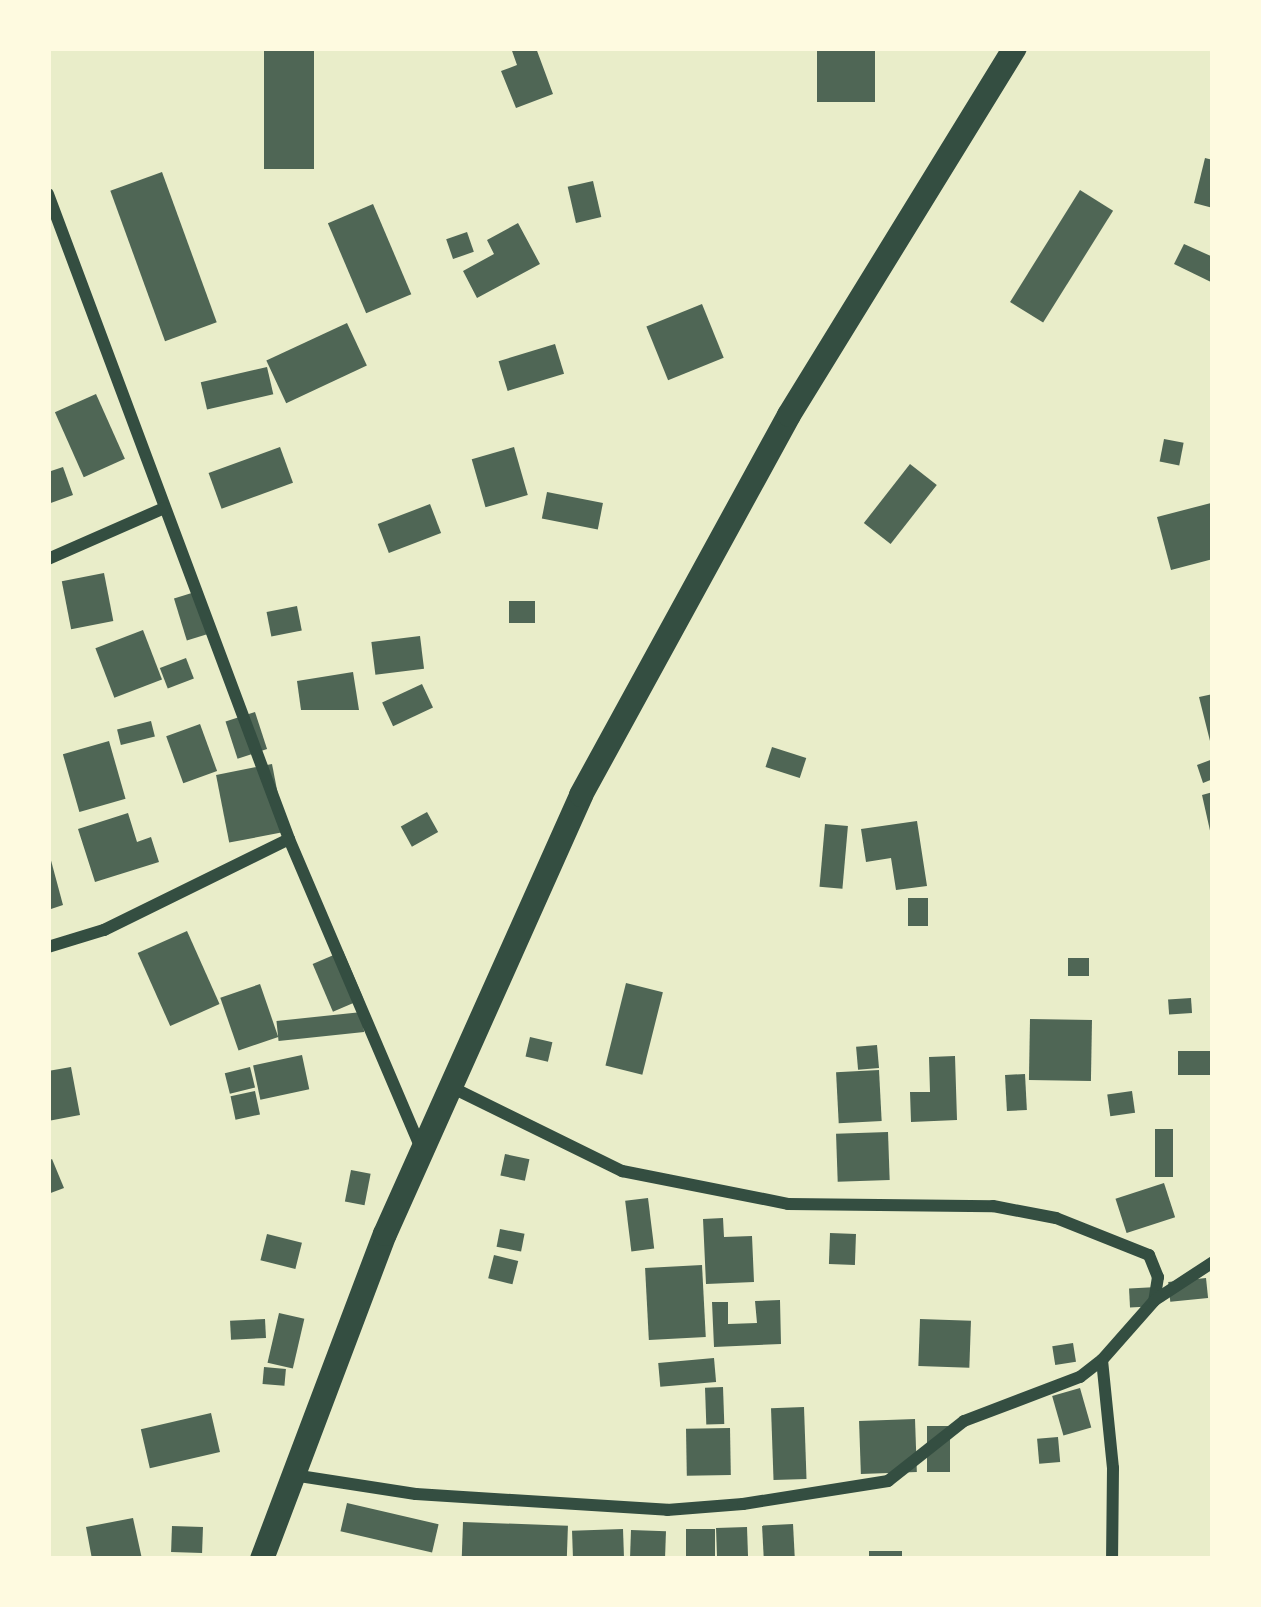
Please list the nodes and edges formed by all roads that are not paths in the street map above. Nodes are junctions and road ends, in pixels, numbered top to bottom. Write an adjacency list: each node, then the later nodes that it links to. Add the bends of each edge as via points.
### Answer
1 (1016, 48): 7 (highway, via 907,216 677,611 581,795)
2 (48, 194): 3 (street)
3 (164, 508): 4 (street); 5 (street)
4 (48, 560)
5 (290, 839): 6 (street, via 104,930); 8 (street)
6 (48, 946)
7 (448, 1085): 8 (highway); 10 (street, via 622,1171 788,1204 993,1206 1056,1218 1149,1256 1159,1276)
8 (421, 1149): 12 (highway)
9 (1213, 1262): 10 (street)
10 (1154, 1301): 11 (street)
11 (1102, 1360): 12 (street, via 964,1421 888,1481 743,1504 667,1510 416,1494); 14 (street)
12 (292, 1475): 13 (highway)
13 (262, 1559)
14 (1112, 1559)

